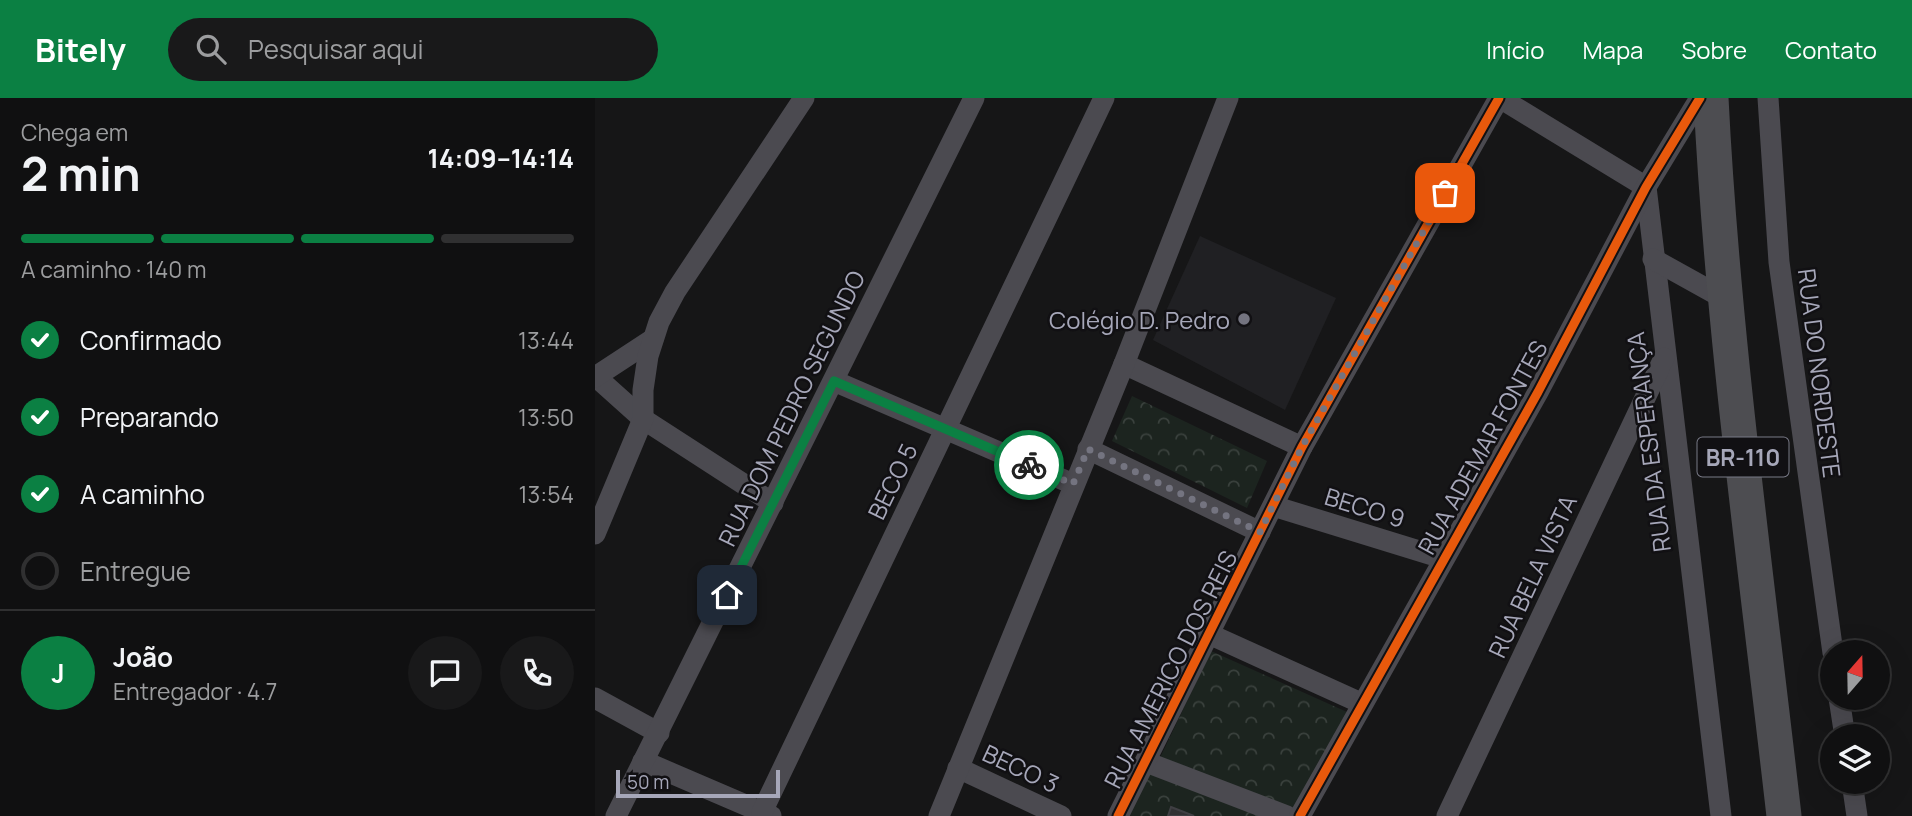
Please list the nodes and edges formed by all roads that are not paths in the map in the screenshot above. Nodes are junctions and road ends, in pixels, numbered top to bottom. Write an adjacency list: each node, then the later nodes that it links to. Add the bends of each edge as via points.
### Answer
1 (804, 98): 12 (street, via 675,292)
2 (974, 98): 16 (street, RUA DOM PEDRO SEGUNDO)
3 (1104, 98): 18 (street, BECO 5)
4 (1228, 98): 14 (street)
5 (1499, 98): 9 (street); 19 (street, RUA AMERICO DOS REIS)
6 (1700, 98): 9 (street, RUA ADEMAR FONTES)
7 (1711, 98): 11 (main road, BR-110)
8 (1768, 98): 28 (street, RUA DO NORDESTE, via 1779,262)
9 (1646, 187): 10 (street, RUA DA ESPERANÇA); 26 (street, RUA ADEMAR FONTES, via 1538,392)
10 (1653, 258): 11 (street); 13 (street, RUA DA ESPERANÇA)
11 (1725, 299): 45 (main road, BR-110)
12 (653, 339): 15 (street); 17 (street, via 643,390)
13 (1664, 358): 43 (street, RUA BELA VISTA); 44 (street, RUA DA ESPERANÇA)
14 (1124, 365): 19 (street); 20 (street)
15 (595, 377): 17 (street)
16 (834, 381): 18 (street); 22 (street, RUA DOM PEDRO SEGUNDO)
17 (643, 419): 22 (street); 25 (street)
18 (946, 429): 21 (street); 36 (street, BECO 5)
19 (1302, 447): 23 (street, RUA AMERICO DOS REIS)
20 (1088, 449): 21 (street); 24 (street)
21 (1073, 484): 34 (street)
22 (773, 503): 31 (street, RUA DOM PEDRO SEGUNDO)
23 (1273, 506): 24 (street, RUA AMERICO DOS REIS); 26 (street, BECO 9)
24 (1260, 532): 27 (street, RUA AMERICO DOS REIS)
25 (595, 534)
26 (1442, 558): 30 (street, RUA ADEMAR FONTES)
27 (1209, 634): 30 (street); 33 (street, RUA AMERICO DOS REIS)
28 (1831, 640)
29 (595, 698): 31 (street)
30 (1361, 703): 42 (street, RUA ADEMAR FONTES)
31 (659, 733): 32 (street, RUA DOM PEDRO SEGUNDO)
32 (643, 761): 36 (street); 37 (street, RUA DOM PEDRO SEGUNDO)
33 (1146, 762): 40 (street, RUA AMERICO DOS REIS); 41 (street)
34 (958, 768): 38 (street); 39 (street, BECO 3)
35 (1854, 794): 46 (street)
36 (767, 814)
37 (616, 816)
38 (939, 816)
39 (1061, 816)
40 (1118, 816)
41 (1287, 816)
42 (1300, 816)
43 (1447, 816)
44 (1721, 816)
45 (1784, 816)
46 (1857, 816)

